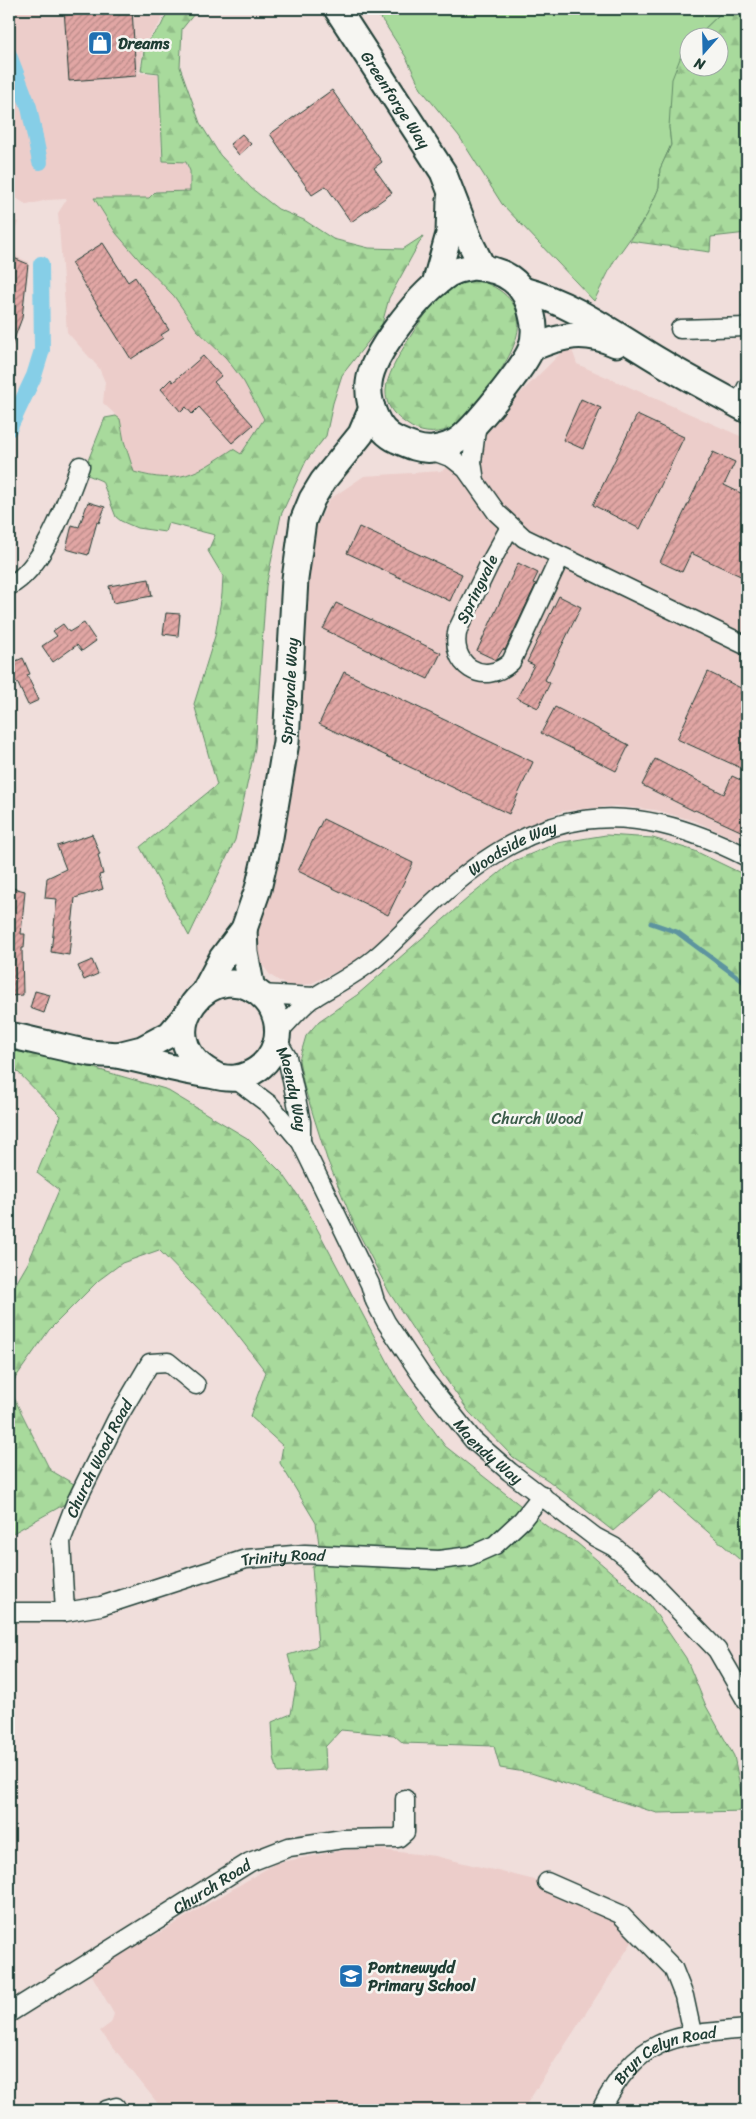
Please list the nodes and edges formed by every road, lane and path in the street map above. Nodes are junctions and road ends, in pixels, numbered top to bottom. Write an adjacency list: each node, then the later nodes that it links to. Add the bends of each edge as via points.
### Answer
1 (336, 9): 2 (street, Greenforge Way, via 433,155)
2 (450, 191): 3 (street, Greenforge Way); 4 (street, Greenforge Way, via 449,234)
3 (483, 268): 4 (street, Greenforge Way, via 452,272); 5 (street, Greenforge Way, via 508,276)
4 (435, 284): 11 (street, Greenforge Way, via 396,329 374,362 369,381)
5 (523, 290): 8 (street, Greenforge Way, via 534,321); 9 (street, Greenforge Way, via 543,295 600,324)
6 (747, 327): 7 (street)
7 (680, 329)
8 (532, 348): 9 (street, Greenforge Way, via 560,337 590,336 608,340); 12 (street, Greenforge Way, via 527,359)
9 (662, 363): 10 (street, Greenforge Way)
10 (745, 401)
11 (372, 408): 13 (street, Greenforge Way, via 378,425 391,437); 15 (street, Springvale Way, via 361,434)
12 (477, 422): 14 (street, Greenforge Way, via 460,439); 17 (street, via 472,462)
13 (406, 444): 14 (street, Greenforge Way); 15 (street, Springvale Way, via 379,447)
14 (431, 450): 17 (street, via 452,458)
15 (340, 462): 23 (street, Springvale Way, via 312,499 304,521 295,579 282,770 258,889)
16 (80, 466): 20 (street, via 65,505 40,553 21,578)
17 (476, 481): 18 (street, via 496,513)
18 (510, 527): 19 (street); 19 (street, Springvale, via 455,638 459,657 474,670 493,672 510,662)
19 (560, 557): 21 (street)
20 (9, 586)
21 (747, 646)
22 (747, 857): 26 (street, Woodside Way, via 697,834 642,819 612,817 554,826 504,849 473,870 438,898 375,959)
23 (244, 929): 24 (street, Springvale Way, via 222,958); 25 (street, Springvale Way, via 245,952)
24 (204, 992): 25 (street, via 228,984); 27 (street, Maendy Way)
25 (256, 992): 26 (street); 29 (street, Maendy Way, via 270,1005 276,1018)
26 (315, 997): 29 (street, Woodside Way)
27 (186, 1015): 30 (street, Maendy Way, via 170,1034 142,1049); 31 (street, Maendy Way, via 185,1045 192,1059 203,1070)
28 (9, 1035): 30 (street, Maendy Way)
29 (277, 1036): 31 (street, Maendy Way, via 273,1051 259,1069 249,1075); 32 (street, Maendy Way, via 287,1057 301,1122)
30 (116, 1055): 31 (street, Maendy Way, via 185,1072)
31 (226, 1077): 32 (street, Maendy Way, via 270,1105)
32 (301, 1142): 34 (street, Maendy Way, via 370,1284 375,1302 422,1376 473,1440)
33 (196, 1385): 36 (street, Church Wood Road, via 168,1362 150,1363 117,1419 76,1502 61,1542)
34 (542, 1495): 36 (street, Trinity Road, via 495,1546 470,1556 438,1560 306,1554 246,1559 101,1606); 37 (street, Maendy Way, via 633,1563 717,1650)
35 (9, 1612): 36 (street, Trinity Road)
36 (65, 1612)
37 (747, 1702)
38 (405, 1799): 40 (street, Church Road, via 405,1832 398,1838 343,1839 290,1846 250,1862)
39 (547, 1882): 42 (street, via 620,1914 673,1968 684,1996)
40 (9, 2013)
41 (747, 2028): 42 (street, Bryn Celyn Road)
42 (692, 2033): 43 (street, Bryn Celyn Road, via 660,2042 633,2061)
43 (601, 2110)

